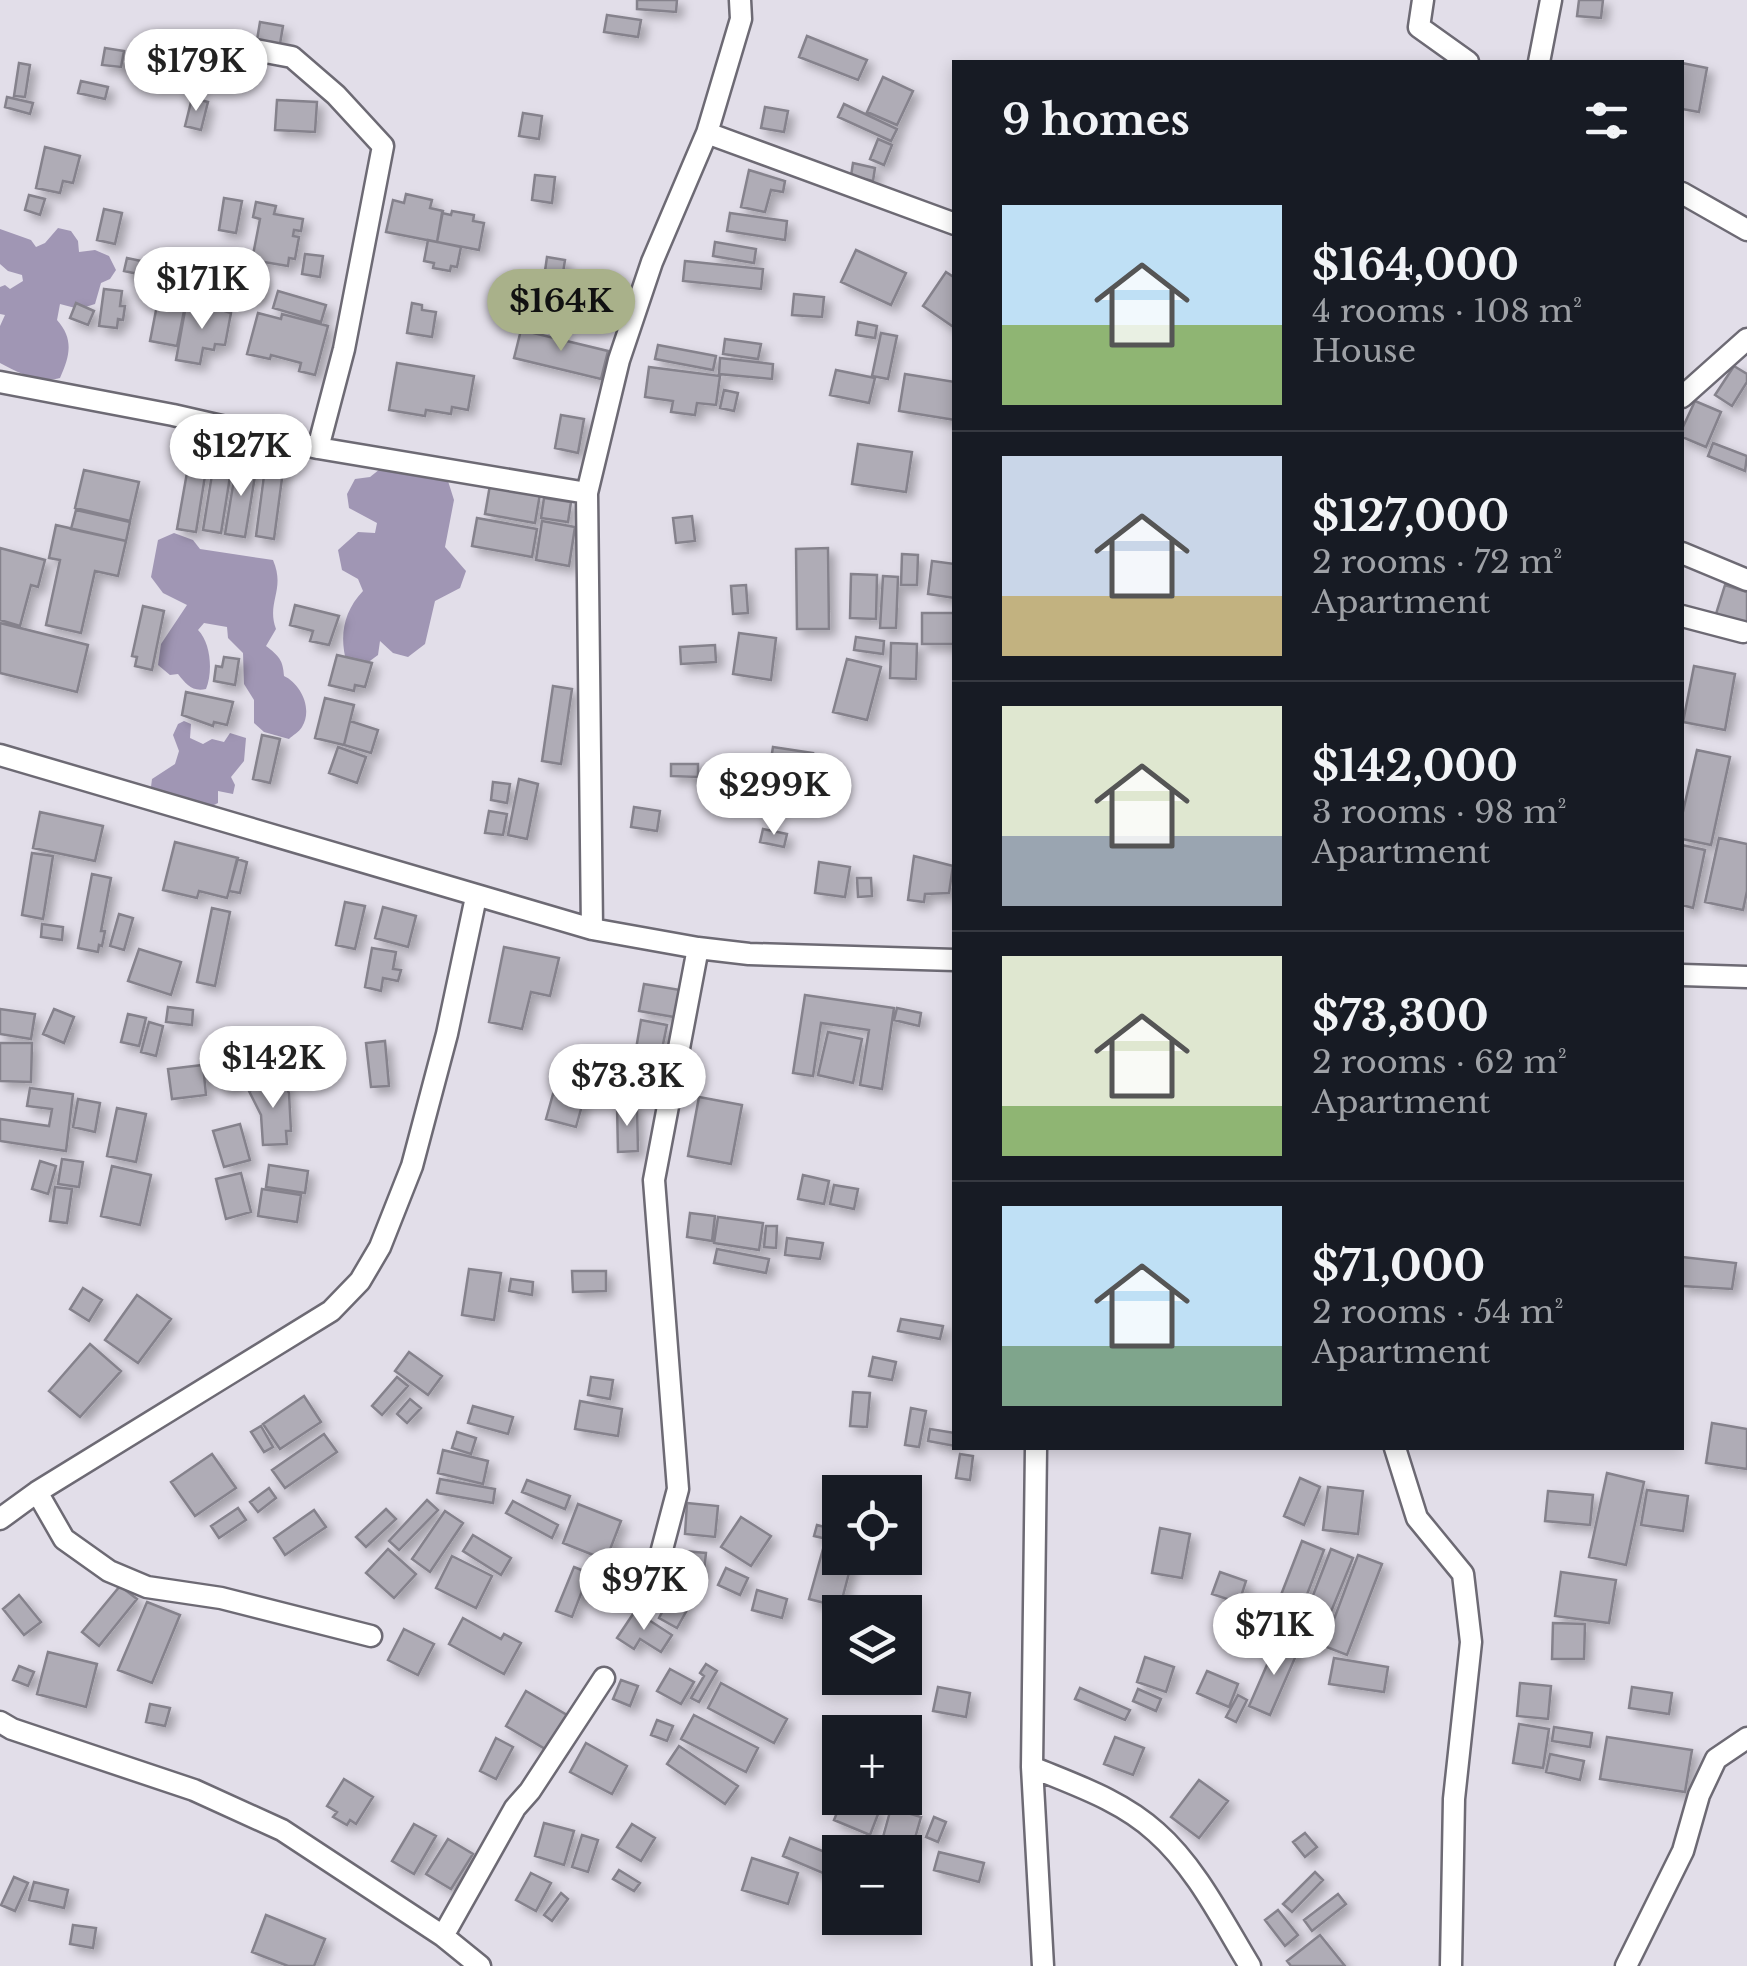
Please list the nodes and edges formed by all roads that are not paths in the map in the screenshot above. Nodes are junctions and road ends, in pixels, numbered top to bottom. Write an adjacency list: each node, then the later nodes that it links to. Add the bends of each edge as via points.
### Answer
1 (740, 0): 7 (street, via 741,18)
2 (1423, 0): 5 (street, via 1420,27)
3 (1552, 0): 6 (street)
4 (240, 47): 14 (street, via 292,58 382,146)
5 (1465, 60)
6 (1539, 60)
7 (708, 133): 9 (street); 15 (street, via 619,360)
8 (1684, 193): 10 (street)
9 (952, 223)
10 (1747, 230)
11 (1747, 339): 13 (street)
12 (0, 382): 14 (street)
13 (1684, 395)
14 (318, 448): 15 (street)
15 (587, 493): 22 (street)
16 (1684, 554): 17 (street)
17 (1747, 580)
18 (1684, 617): 19 (street)
19 (1744, 632)
20 (0, 755): 21 (street)
21 (476, 896): 22 (street); 29 (street, via 412,1166 360,1281 331,1311)
22 (592, 929): 23 (street)
23 (698, 948): 24 (street); 31 (street, via 654,1180 678,1488)
24 (952, 960)
25 (1684, 974): 26 (street)
26 (1747, 978)
27 (1036, 1450): 36 (street)
28 (1396, 1450): 41 (street, via 1417,1518 1462,1574 1471,1642 1454,1798)
29 (36, 1492): 30 (street); 32 (street, via 64,1539 109,1571 147,1587 221,1598)
30 (0, 1519)
31 (650, 1594)
32 (371, 1636)
33 (604, 1678): 37 (street, via 515,1808)
34 (0, 1722): 37 (street, via 194,1790 282,1830)
35 (1747, 1738): 42 (street, via 1716,1760 1683,1850)
36 (1032, 1768): 39 (street); 40 (street, via 1099,1794 1159,1833)
37 (443, 1936): 38 (street)
38 (480, 1966)
39 (1043, 1966)
40 (1250, 1966)
41 (1451, 1966)
42 (1626, 1966)

